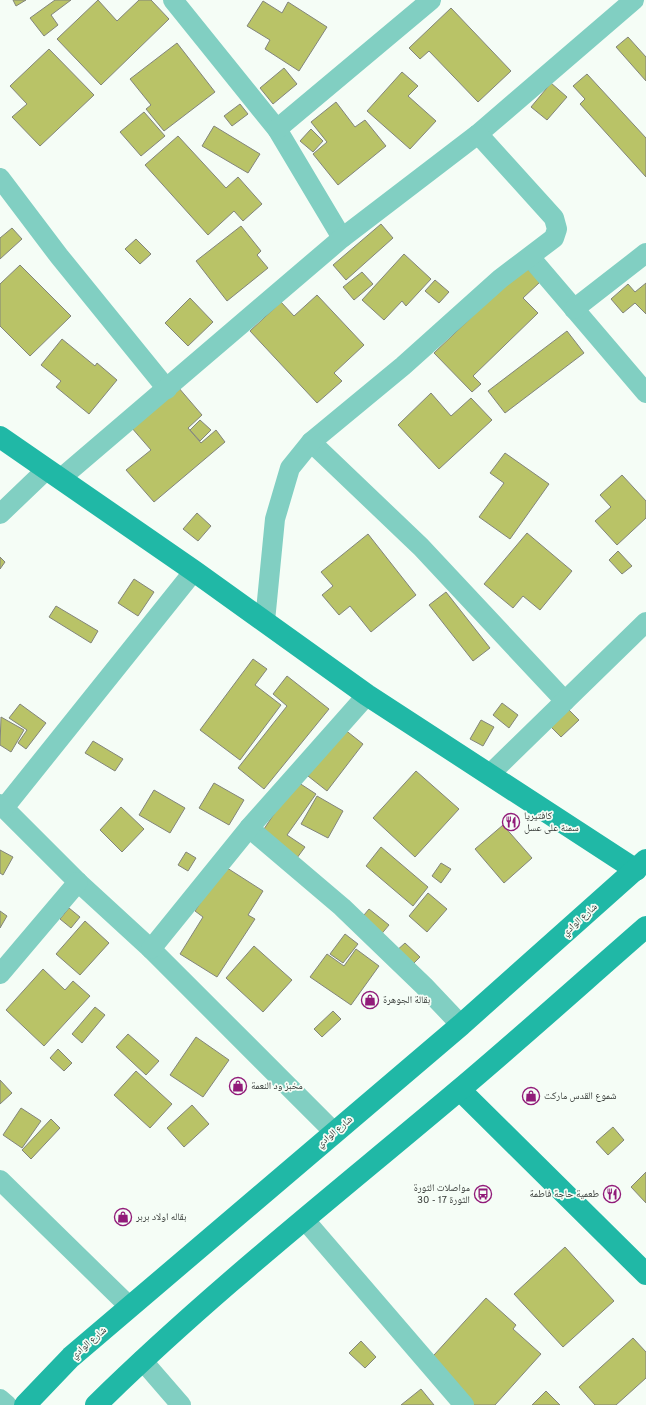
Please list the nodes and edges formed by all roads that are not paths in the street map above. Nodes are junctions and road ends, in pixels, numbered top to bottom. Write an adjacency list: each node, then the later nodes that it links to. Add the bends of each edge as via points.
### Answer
1 (172, 0): 4 (street)
2 (431, 0): 4 (street)
3 (634, 0): 5 (street)
4 (277, 129): 7 (street)
5 (478, 134): 7 (street); 9 (street, via 554,218 557,228 554,238)
6 (0, 178): 11 (street, via 59,256)
7 (342, 238): 11 (street)
8 (646, 253): 10 (street)
9 (530, 256): 10 (street); 14 (street)
10 (574, 309): 12 (street)
11 (167, 389): 15 (street)
12 (646, 393)
13 (0, 437): 15 (main road)
14 (311, 442): 18 (street, via 290,468 275,520); 21 (street, via 421,547)
15 (53, 475): 16 (street); 17 (main road)
16 (0, 514)
17 (194, 571): 18 (main road); 23 (street)
18 (265, 621): 20 (main road)
19 (646, 622): 21 (street)
20 (367, 695): 22 (main road); 24 (street)
21 (565, 700): 22 (street)
22 (490, 774): 25 (main road)
23 (2, 806): 26 (street)
24 (249, 828): 28 (street); 30 (street, via 342,908)
25 (641, 865): 30 (main road, شارع الوادي)
26 (78, 882): 28 (street); 29 (street)
27 (646, 927): 31 (main road)
28 (151, 949): 32 (street)
29 (0, 974)
30 (461, 1025): 32 (main road, شارع الوادي)
31 (460, 1090): 34 (main road); 35 (main road)
32 (334, 1132): 36 (main road, شارع الوادي)
33 (0, 1180): 36 (street)
34 (304, 1219): 37 (main road); 43 (street)
35 (646, 1274)
36 (130, 1308): 40 (main road, شارع الوادي, via 71,1357)
37 (142, 1360): 41 (main road); 42 (street)
38 (0, 1399): 39 (street)
39 (7, 1405)
40 (25, 1405)
41 (96, 1405)
42 (181, 1405)
43 (464, 1405)

